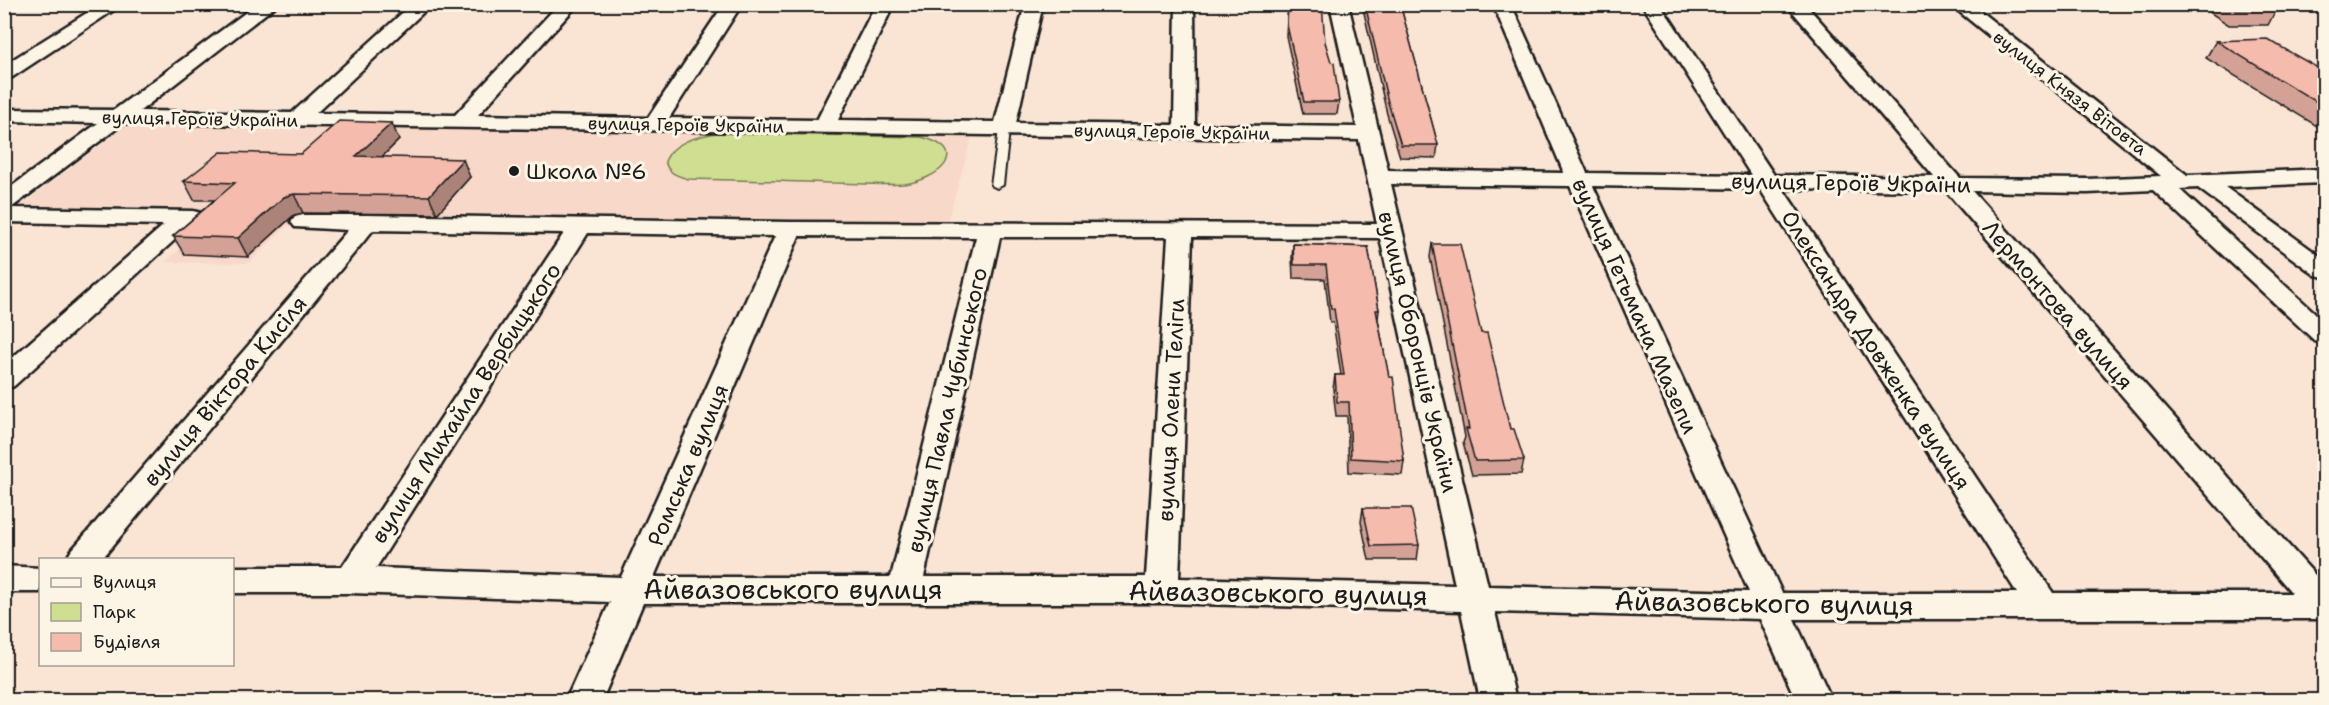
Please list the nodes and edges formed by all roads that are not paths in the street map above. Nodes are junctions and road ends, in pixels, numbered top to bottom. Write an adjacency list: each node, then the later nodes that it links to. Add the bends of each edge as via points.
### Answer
1 (114, 4): 14 (street)
2 (269, 4): 16 (street)
3 (423, 4): 17 (street)
4 (569, 4): 18 (street)
5 (733, 4): 19 (street)
6 (885, 4): 20 (street)
7 (1034, 4): 21 (street)
8 (1185, 4): 22 (street)
9 (1339, 4): 23 (street, вулиця Оборонців України)
10 (1502, 4): 26 (street, вулиця Гетьмана Мазепи)
11 (1651, 4): 27 (street, Олександра Довженка вулиця)
12 (1795, 4): 29 (street, Лермонтова вулиця)
13 (1959, 4): 28 (street, вулиця Князя Вітовта)
14 (4, 74)
15 (4, 115): 16 (street, вулиця Героїв України)
16 (121, 117): 17 (street, вулиця Героїв України); 31 (street)
17 (296, 120): 18 (street, вулиця Героїв України)
18 (460, 122): 19 (street, вулиця Героїв України)
19 (654, 124): 20 (street, вулиця Героїв України)
20 (824, 128): 21 (street, вулиця Героїв України)
21 (1004, 130): 22 (street, вулиця Героїв України); 30 (lane)
22 (1184, 132): 23 (street, вулиця Героїв України)
23 (1368, 134): 24 (street, вулиця Оборонців України)
24 (1378, 177): 26 (street, вулиця Героїв України); 39 (street, вулиця Оборонців України)
25 (2325, 177): 28 (street, вулиця Героїв України)
26 (1578, 179): 27 (street, вулиця Героїв України); 53 (street, вулиця Гетьмана Мазепи)
27 (1767, 182): 29 (street, вулиця Героїв України); 52 (street, Олександра Довженка вулиця)
28 (2182, 182): 29 (street, вулиця Героїв України, via 2087,186); 40 (street, вулиця Князя Вітовта); 41 (street, вулиця Князя Вітовта)
29 (1952, 184): 54 (street, Лермонтова вулиця)
30 (997, 185)
31 (4, 203)
32 (4, 214): 42 (street, via 191,218)
33 (303, 222): 34 (street)
34 (367, 222): 35 (street); 43 (street, вулиця Віктора Кисіля)
35 (581, 225): 36 (street); 47 (street, вулиця Михайла Вербицького)
36 (790, 229): 37 (street); 48 (street, Ромська вулиця)
37 (990, 230): 38 (street); 49 (street, вулиця Павла Чубинського)
38 (1180, 230): 39 (street); 50 (street, вулиця Олени Теліги)
39 (1390, 231): 51 (street, вулиця Оборонців України)
40 (2325, 270)
41 (2325, 335)
42 (4, 380)
43 (84, 558)
44 (4, 579): 45 (street)
45 (39, 580)
46 (234, 580): 47 (street, Айвазовського вулиця)
47 (351, 580): 48 (street, Айвазовського вулиця)
48 (634, 590): 49 (street, Айвазовського вулиця); 55 (street, Ромська вулиця)
49 (905, 590): 50 (street, Айвазовського вулиця)
50 (1162, 590): 51 (street, Айвазовського вулиця)
51 (1474, 597): 53 (street, Айвазовського вулиця); 56 (street, вулиця Оборонців України)
52 (2043, 605): 53 (street, Айвазовського вулиця); 54 (street, Айвазовського вулиця)
53 (1772, 606): 57 (street, вулиця Гетьмана Мазепи)
54 (2323, 606)
55 (584, 700)
56 (1498, 700)
57 (1815, 700)

